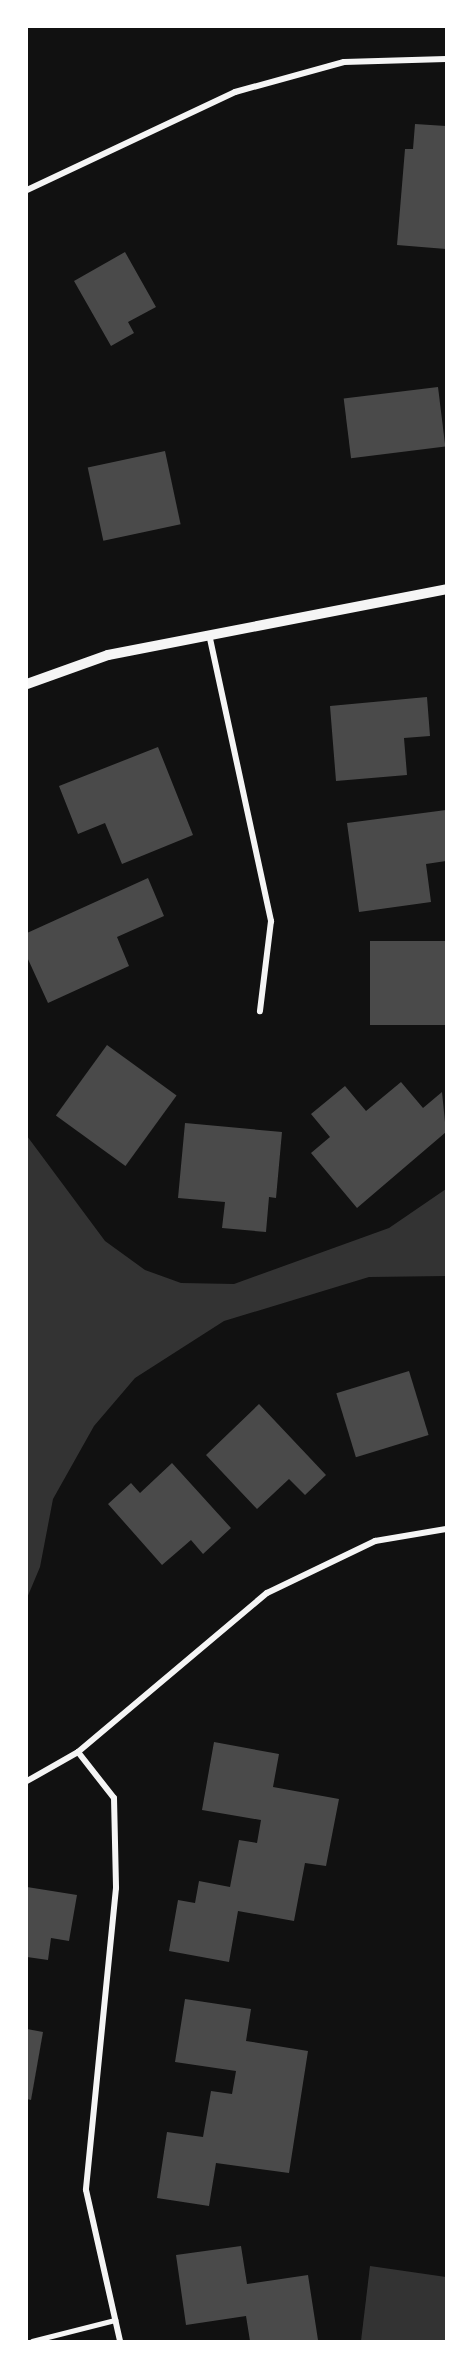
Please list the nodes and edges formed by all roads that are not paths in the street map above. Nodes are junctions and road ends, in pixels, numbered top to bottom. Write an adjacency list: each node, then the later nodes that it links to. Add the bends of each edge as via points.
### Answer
1 (446, 59): 2 (street, via 344,62 235,92)
2 (27, 190)
3 (446, 589): 4 (street)
4 (209, 633): 5 (street, via 108,655); 6 (street, via 271,921)
5 (27, 684)
6 (260, 1011)
7 (446, 1529): 8 (street, via 375,1541 267,1593)
8 (78, 1752): 9 (street); 10 (street, via 114,1798 116,1888 86,2190)
9 (27, 1781)
10 (115, 2320): 11 (lane); 12 (street)
11 (32, 2341)
12 (120, 2341)

